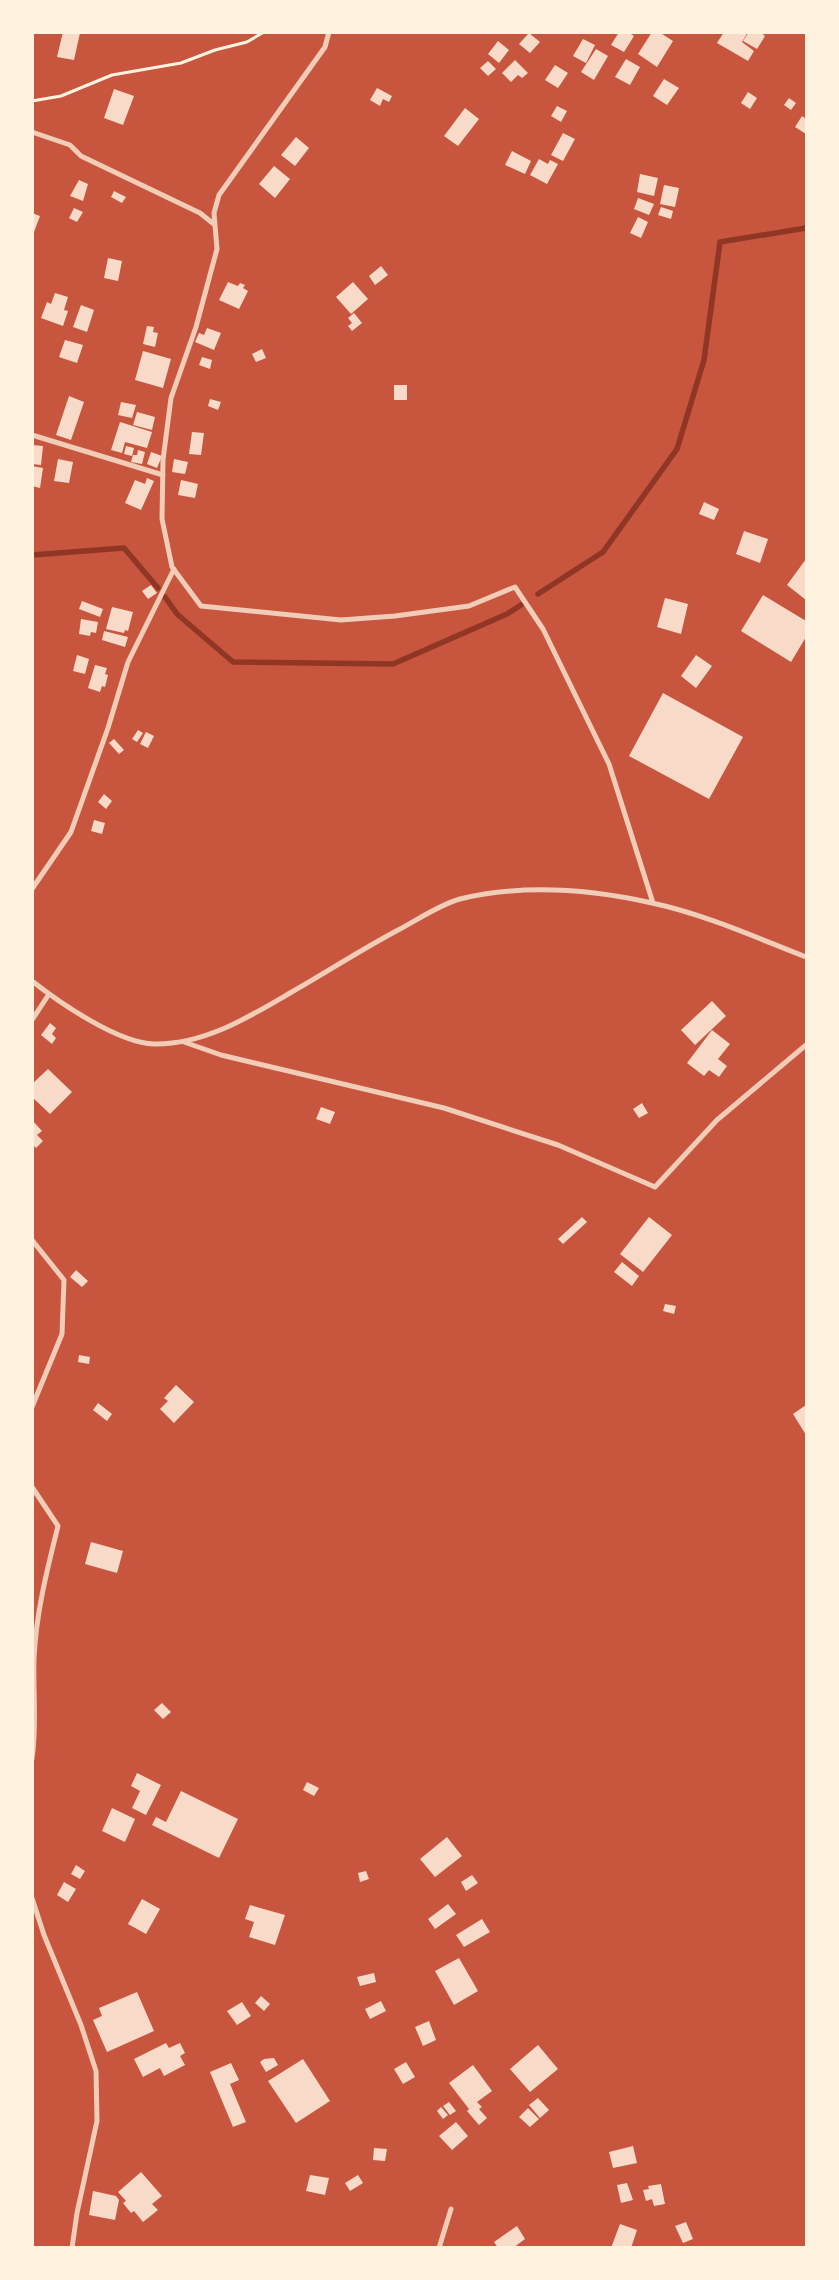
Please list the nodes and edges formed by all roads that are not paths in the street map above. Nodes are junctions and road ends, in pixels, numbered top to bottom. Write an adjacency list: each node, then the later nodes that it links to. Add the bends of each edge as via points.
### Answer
1 (329, 32): 3 (street, via 325,47 219,195 214,213)
2 (32, 132): 3 (street, via 70,146 82,156 200,213)
3 (215, 225): 5 (street, via 217,249 196,327 171,398)
4 (32, 435): 5 (street)
5 (163, 475): 6 (street, via 162,519)
6 (174, 569): 7 (street, via 128,662 71,832); 8 (street, via 200,606 341,620 469,606 515,587 543,629 609,764)
7 (32, 889)
8 (653, 903): 9 (street, via 715,922); 13 (street, via 564,889 510,891 458,899 389,935 240,1022)
9 (806, 957)
10 (32, 981): 11 (street)
11 (49, 994): 12 (street); 13 (street, via 109,1032 153,1044)
12 (32, 1020)
13 (181, 1041): 14 (street, via 221,1055 444,1108 558,1145 655,1187 717,1120)
14 (806, 1046)
15 (32, 1240): 16 (street, via 64,1280 62,1334)
16 (32, 1407)
17 (32, 1487): 18 (street, via 58,1526 41,1594 34,1658 35,1744)
18 (32, 1759)
19 (32, 1898): 21 (street, via 96,2072 97,2121)
20 (451, 2209): 22 (street)
21 (72, 2248)
22 (439, 2248)

